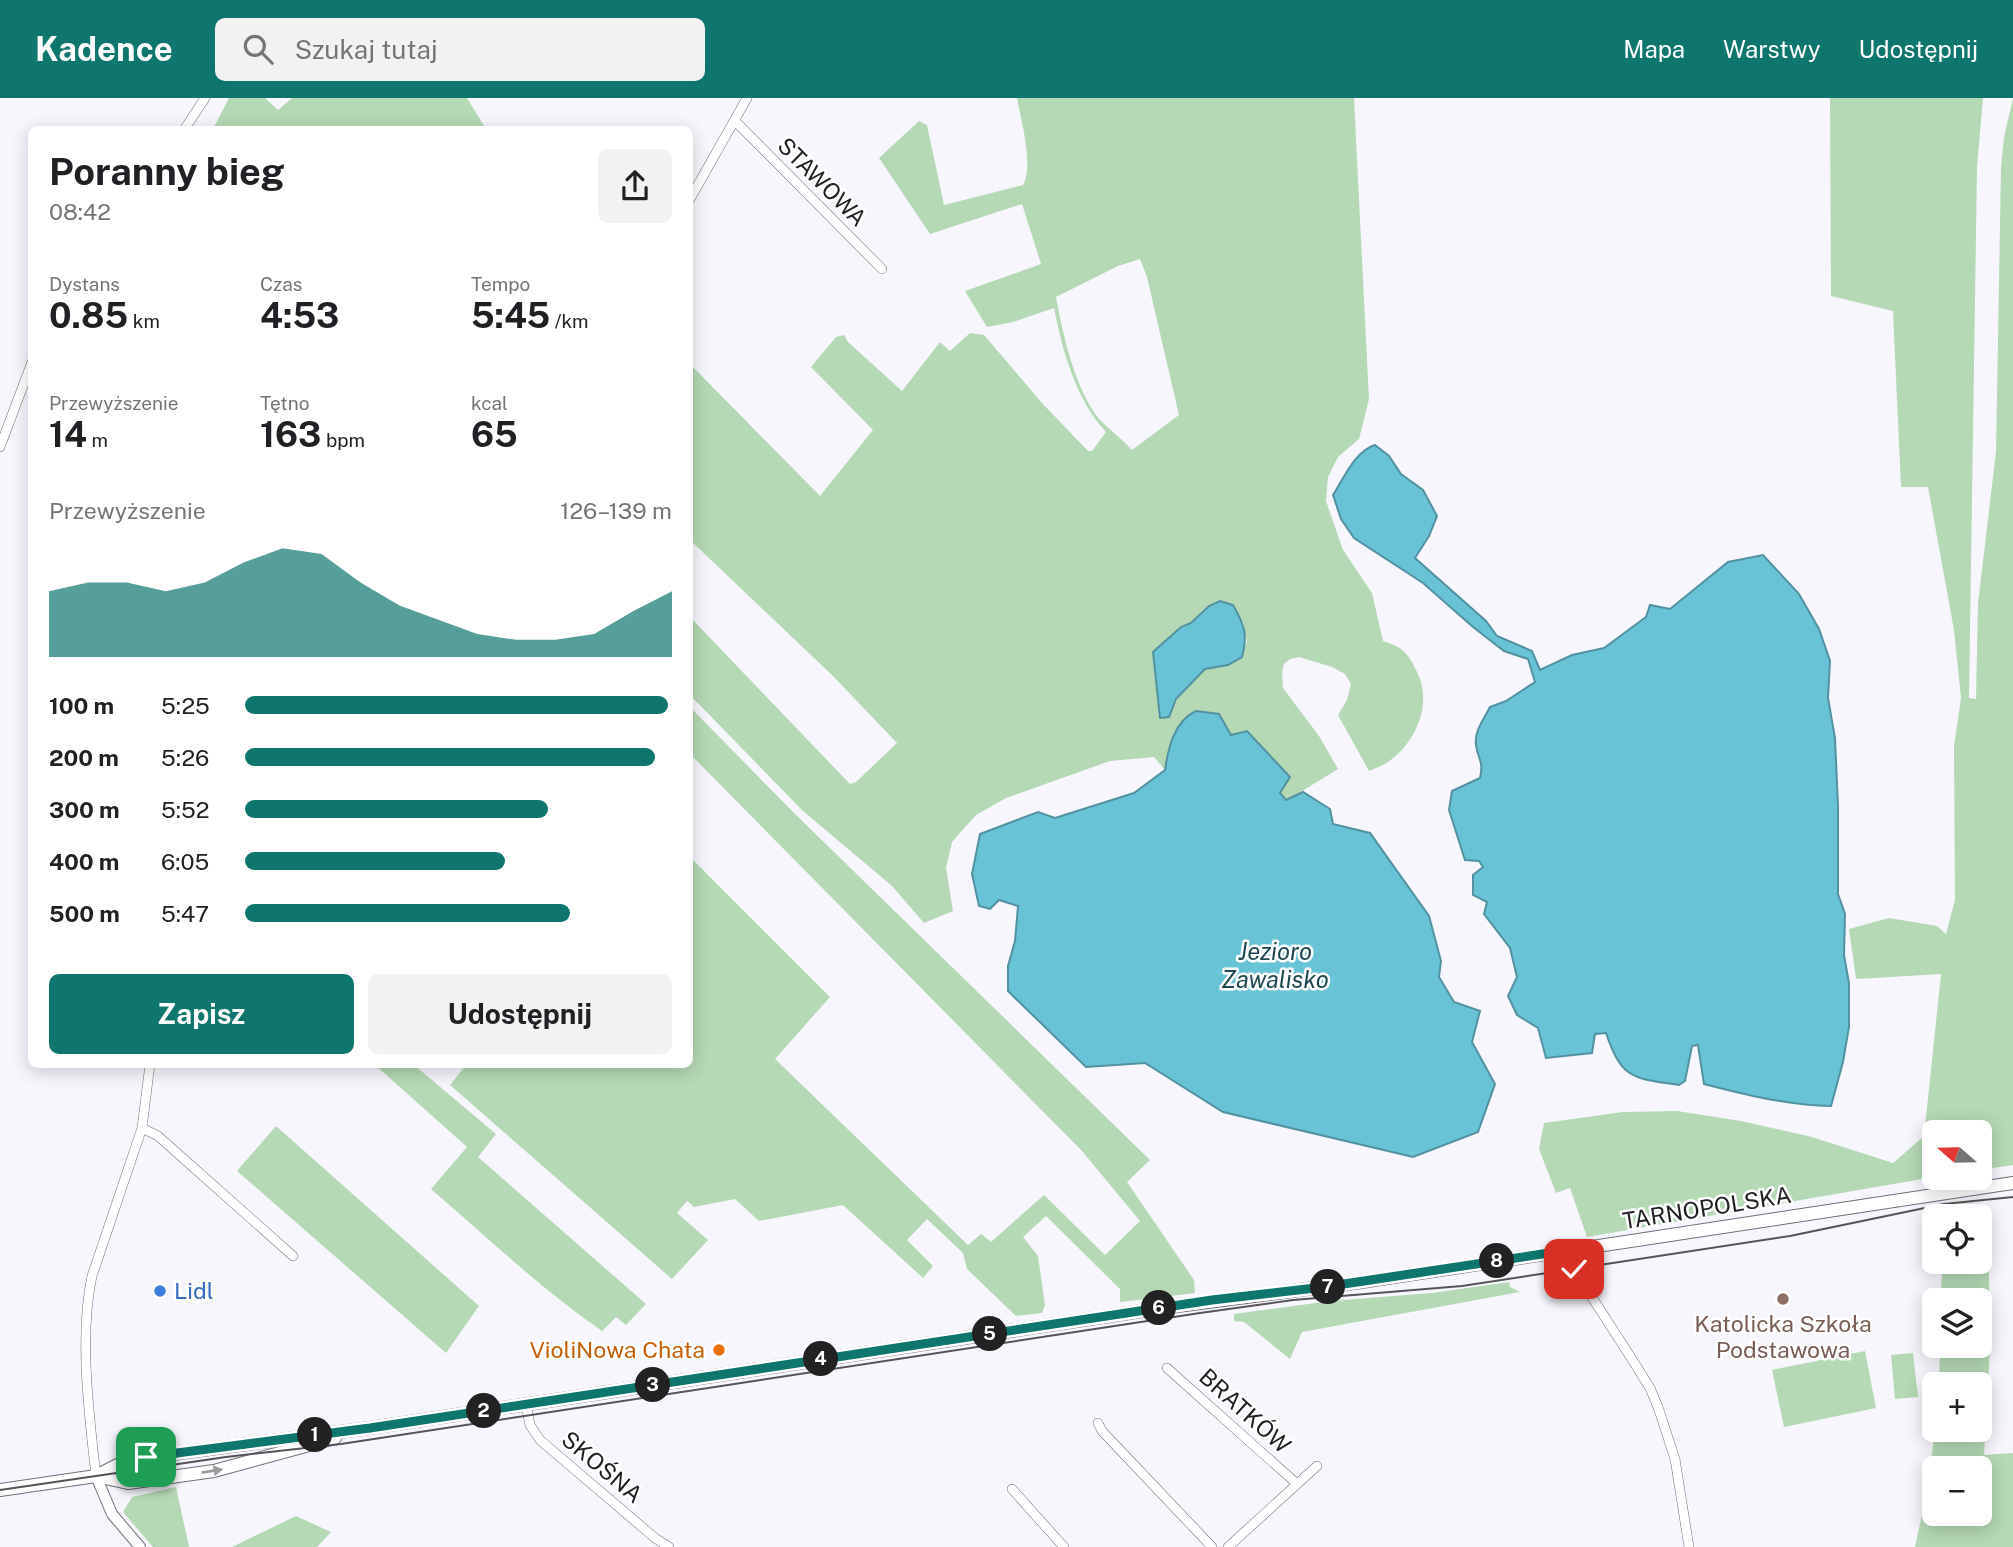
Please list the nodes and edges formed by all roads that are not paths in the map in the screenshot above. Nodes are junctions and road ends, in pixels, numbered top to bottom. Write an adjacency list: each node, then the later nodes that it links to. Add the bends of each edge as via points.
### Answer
1 (205, 98): 4 (street)
2 (747, 98): 3 (street)
3 (735, 121): 5 (street); 6 (street, STAWOWA)
4 (187, 126)
5 (693, 194)
6 (882, 270)
7 (28, 373): 8 (street)
8 (0, 447)
9 (150, 1068): 10 (street)
10 (142, 1128): 13 (street, via 158,1136); 19 (street, via 88,1295 87,1366)
11 (2013, 1183): 12 (main road, TARNOPOLSKA)
12 (1562, 1251): 15 (main road, TARNOPOLSKA); 28 (street, via 1650,1388 1675,1459)
13 (293, 1256)
14 (1167, 1368): 20 (street, BRATKÓW)
15 (526, 1405): 17 (main road, TARNOPOLSKA); 24 (street, SKOŚNA, via 530,1425 540,1440)
16 (1098, 1423): 26 (street)
17 (370, 1428): 19 (main road, TARNOPOLSKA, via 127,1460); 19 (main road, TARNOPOLSKA, one-way to 17, via 128,1483 221,1469)
18 (1317, 1466): 20 (street)
19 (96, 1476): 22 (main road, TARNOPOLSKA); 23 (street, via 112,1514)
20 (1296, 1483): 27 (street)
21 (1013, 1489): 25 (street)
22 (0, 1490)
23 (140, 1547)
24 (669, 1547)
25 (1064, 1547)
26 (1212, 1547)
27 (1228, 1547)
28 (1689, 1547)

